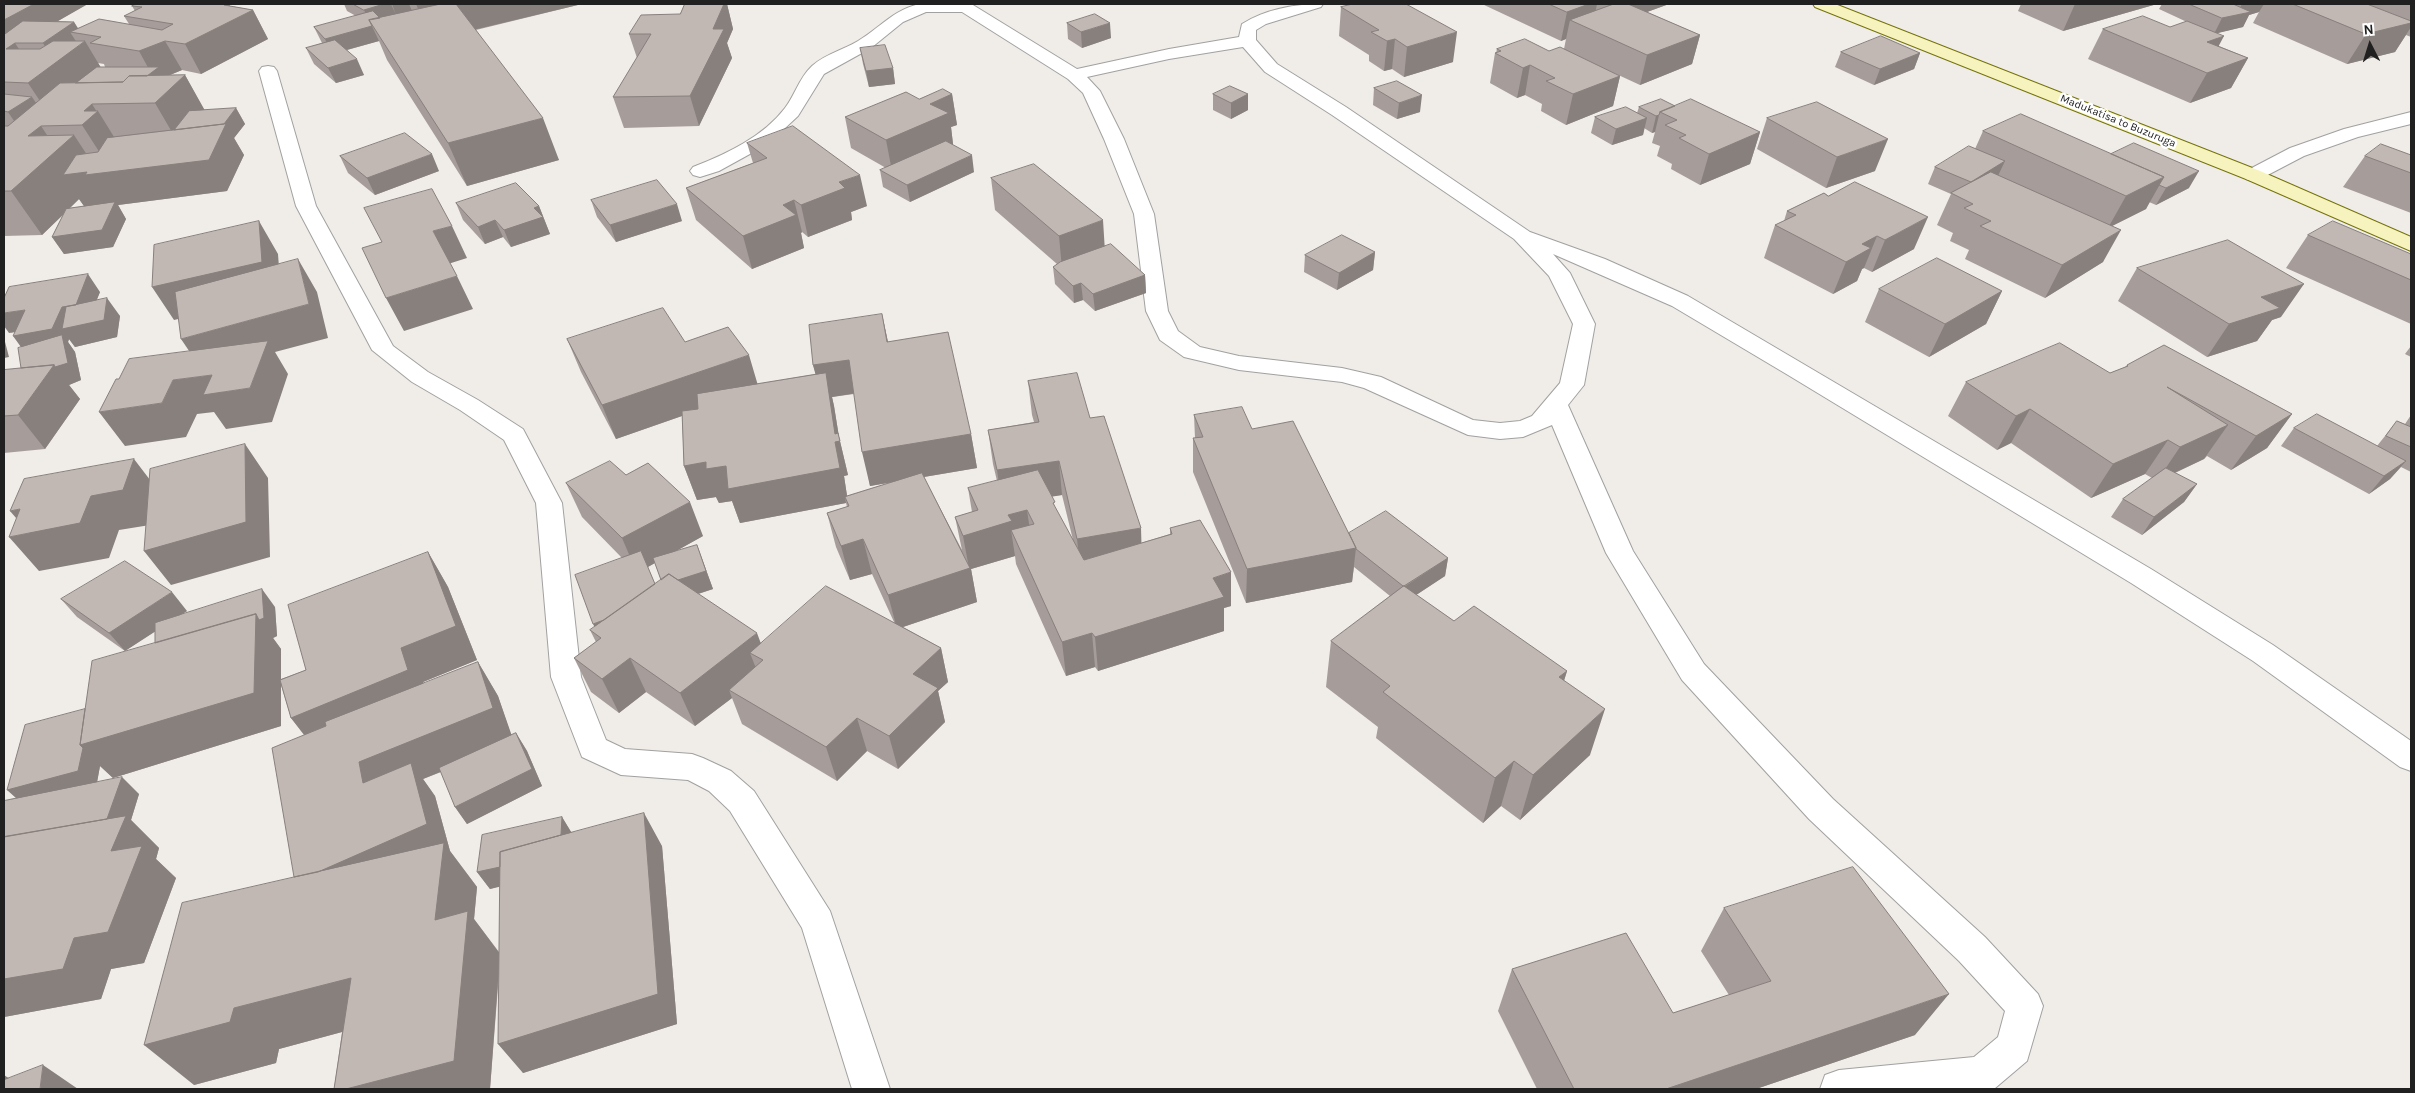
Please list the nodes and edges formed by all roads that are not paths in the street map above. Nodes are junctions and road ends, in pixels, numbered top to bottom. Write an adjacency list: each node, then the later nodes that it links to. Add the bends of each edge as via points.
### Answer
1 (1315, 4): 3 (street, via 1260,20 1248,28)
2 (1821, 4): 8 (main road, Madukatisa to Buzuruga)
3 (1247, 41): 5 (street); 9 (street, via 1271,68)
4 (268, 72): 13 (street, via 306,206 384,350 420,377 514,435 549,503 566,677 593,748 621,762 692,767 720,781 742,801 818,922)
5 (1074, 75): 7 (street, via 967,8 947,4 923,7 903,14 864,45 817,71 790,113 766,135 742,153); 11 (street, via 1090,91 1103,114 1144,214 1156,311 1168,335 1192,352 1239,363 1342,375 1372,382 1468,427 1523,429 1541,422)
6 (2411, 118): 8 (street, via 2351,132 2306,148)
7 (700, 171)
8 (2253, 174): 10 (main road, Madukatisa to Buzuruga)
9 (1521, 235): 11 (street, via 1559,273 1584,324 1572,385); 12 (street, via 1680,301 2142,576 2263,653)
10 (2411, 245)
11 (1556, 405): 14 (street, via 1620,553 1693,672 1821,810 1972,949 2025,1006 2014,1048 1982,1075)
12 (2411, 758)
13 (871, 1089)
14 (1838, 1089)

